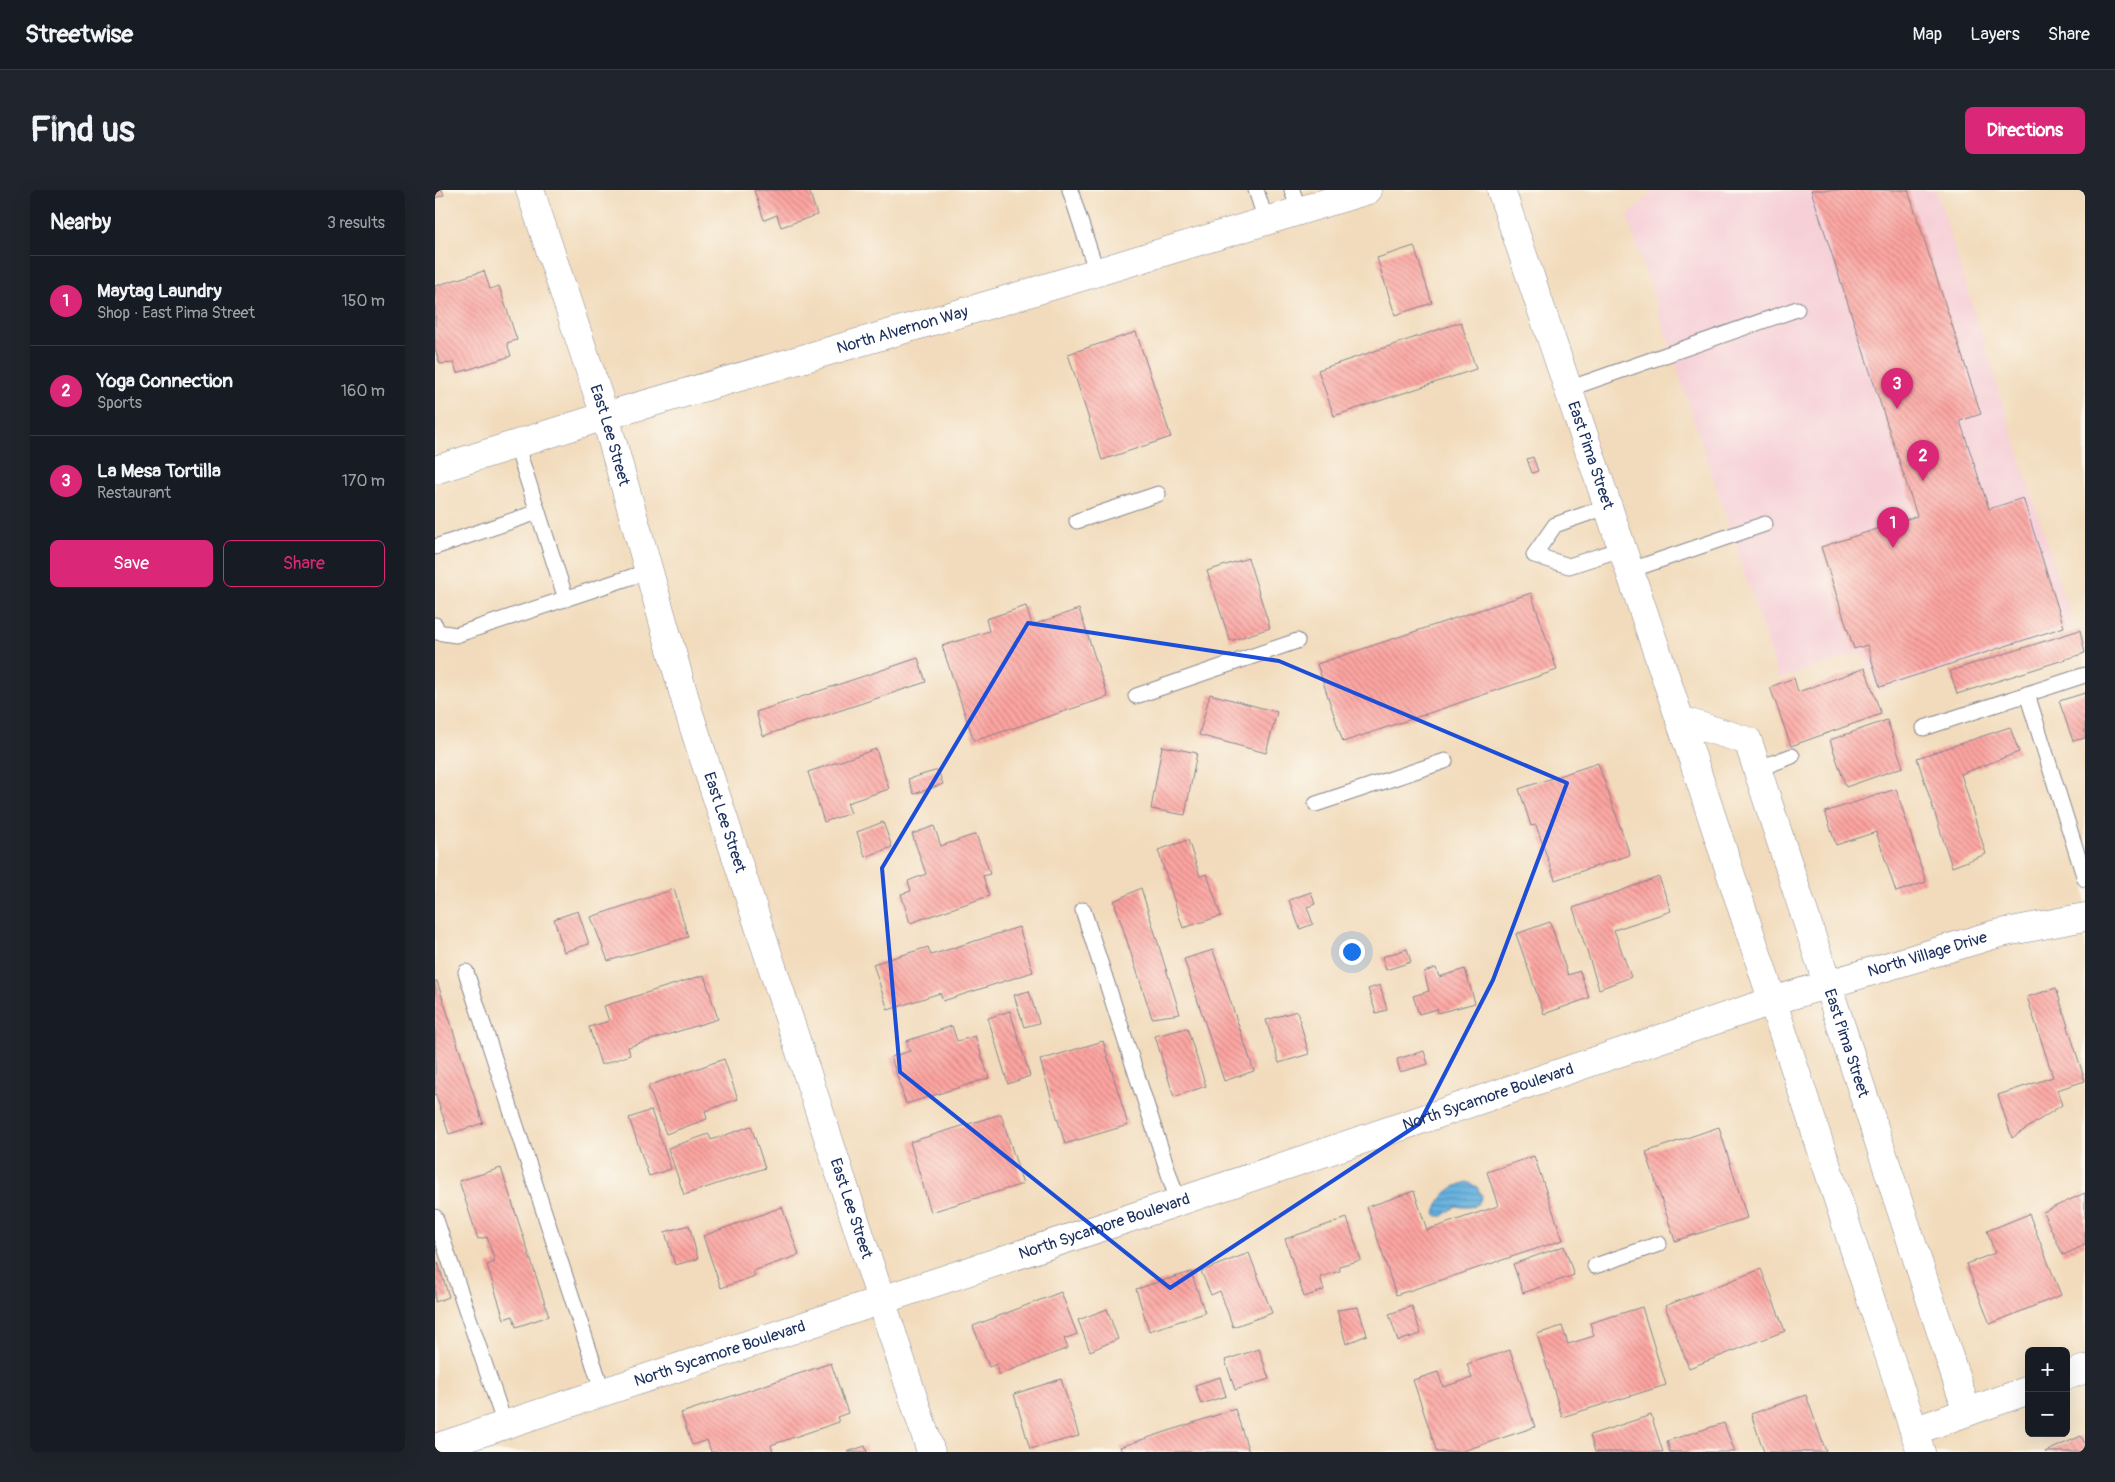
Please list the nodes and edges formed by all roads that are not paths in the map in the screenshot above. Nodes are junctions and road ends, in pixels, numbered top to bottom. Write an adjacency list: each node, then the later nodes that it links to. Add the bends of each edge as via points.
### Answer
1 (530, 190): 11 (street, East Lee Street)
2 (1070, 190): 8 (lane)
3 (1256, 190): 7 (lane)
4 (1368, 190): 6 (street, North Alvernon Way)
5 (1501, 190): 10 (street, East Pima Street)
6 (1295, 201): 7 (street, North Alvernon Way)
7 (1266, 221): 8 (street, North Alvernon Way)
8 (1097, 273): 11 (street, North Alvernon Way)
9 (1797, 309): 10 (lane)
10 (1568, 389): 15 (street, East Pima Street)
11 (605, 416): 12 (street, North Alvernon Way); 21 (street, East Lee Street)
12 (516, 444): 13 (street, North Alvernon Way); 16 (lane)
13 (435, 470)
14 (1158, 494): 17 (lane)
15 (1607, 507): 20 (street, East Pima Street); 20 (lane, via 1555,525 1534,554 1569,566)
16 (538, 512): 19 (lane); 22 (lane)
17 (1077, 521)
18 (1765, 524): 20 (lane)
19 (435, 547)
20 (1625, 560): 28 (street, East Pima Street)
21 (649, 571): 22 (lane); 44 (street, East Lee Street, via 689,714)
22 (566, 599): 23 (lane, via 456,636 437,632)
23 (435, 625)
24 (1297, 641): 27 (lane)
25 (2085, 675): 26 (lane)
26 (2027, 694): 29 (lane); 34 (lane)
27 (1136, 696)
28 (1680, 720): 32 (street, East Pima Street, via 1747,741); 39 (street, East Pima Street)
29 (1924, 728)
30 (1792, 756): 32 (lane)
31 (1445, 761): 33 (lane)
32 (1757, 769): 38 (street, East Pima Street)
33 (1316, 804)
34 (2085, 879)
35 (1083, 910): 40 (lane)
36 (2085, 917): 38 (street, North Village Drive, via 1996,934)
37 (466, 972): 48 (lane)
38 (1827, 984): 39 (street, North Village Drive); 49 (street, East Pima Street)
39 (1772, 1000): 40 (street, North Sycamore Boulevard); 51 (street, East Pima Street)
40 (1178, 1202): 44 (street, North Sycamore Boulevard)
41 (435, 1216): 50 (lane)
42 (1659, 1244): 43 (lane)
43 (1595, 1266)
44 (882, 1301): 48 (street, North Sycamore Boulevard); 53 (street, East Lee Street)
45 (2085, 1369): 46 (street)
46 (2070, 1375)
47 (2025, 1391): 49 (street)
48 (603, 1393): 50 (street, North Sycamore Boulevard)
49 (1967, 1412): 51 (street)
50 (505, 1424): 52 (street, North Sycamore Boulevard)
51 (1918, 1442)
52 (435, 1448)
53 (931, 1452)

